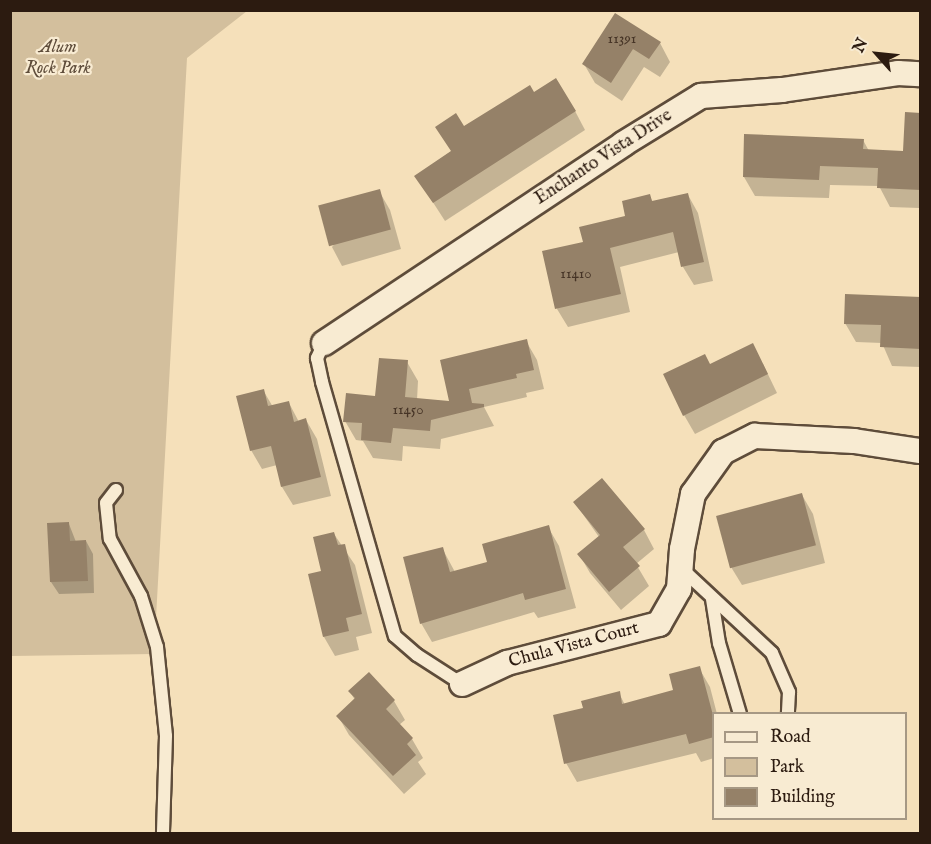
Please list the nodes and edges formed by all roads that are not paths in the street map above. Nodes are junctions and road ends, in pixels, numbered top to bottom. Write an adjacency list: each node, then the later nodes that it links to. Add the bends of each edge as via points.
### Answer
1 (921, 74): 2 (street, Enchanto Vista Drive, via 898,73 782,90 701,96)
2 (324, 343): 7 (lane, via 317,358 322,382 395,636)
3 (921, 451): 5 (street, Chula Vista Court, via 854,441 755,436 723,452 693,494)
4 (116, 490): 10 (lane, via 106,503 110,539 141,596 157,647 166,736)
5 (681, 568): 6 (lane); 7 (street, Chula Vista Court, via 680,590 659,624 507,663)
6 (712, 599): 8 (lane, via 719,643); 9 (lane, via 771,653 789,692)
7 (462, 684)
8 (739, 712)
9 (788, 712)
10 (163, 834)

